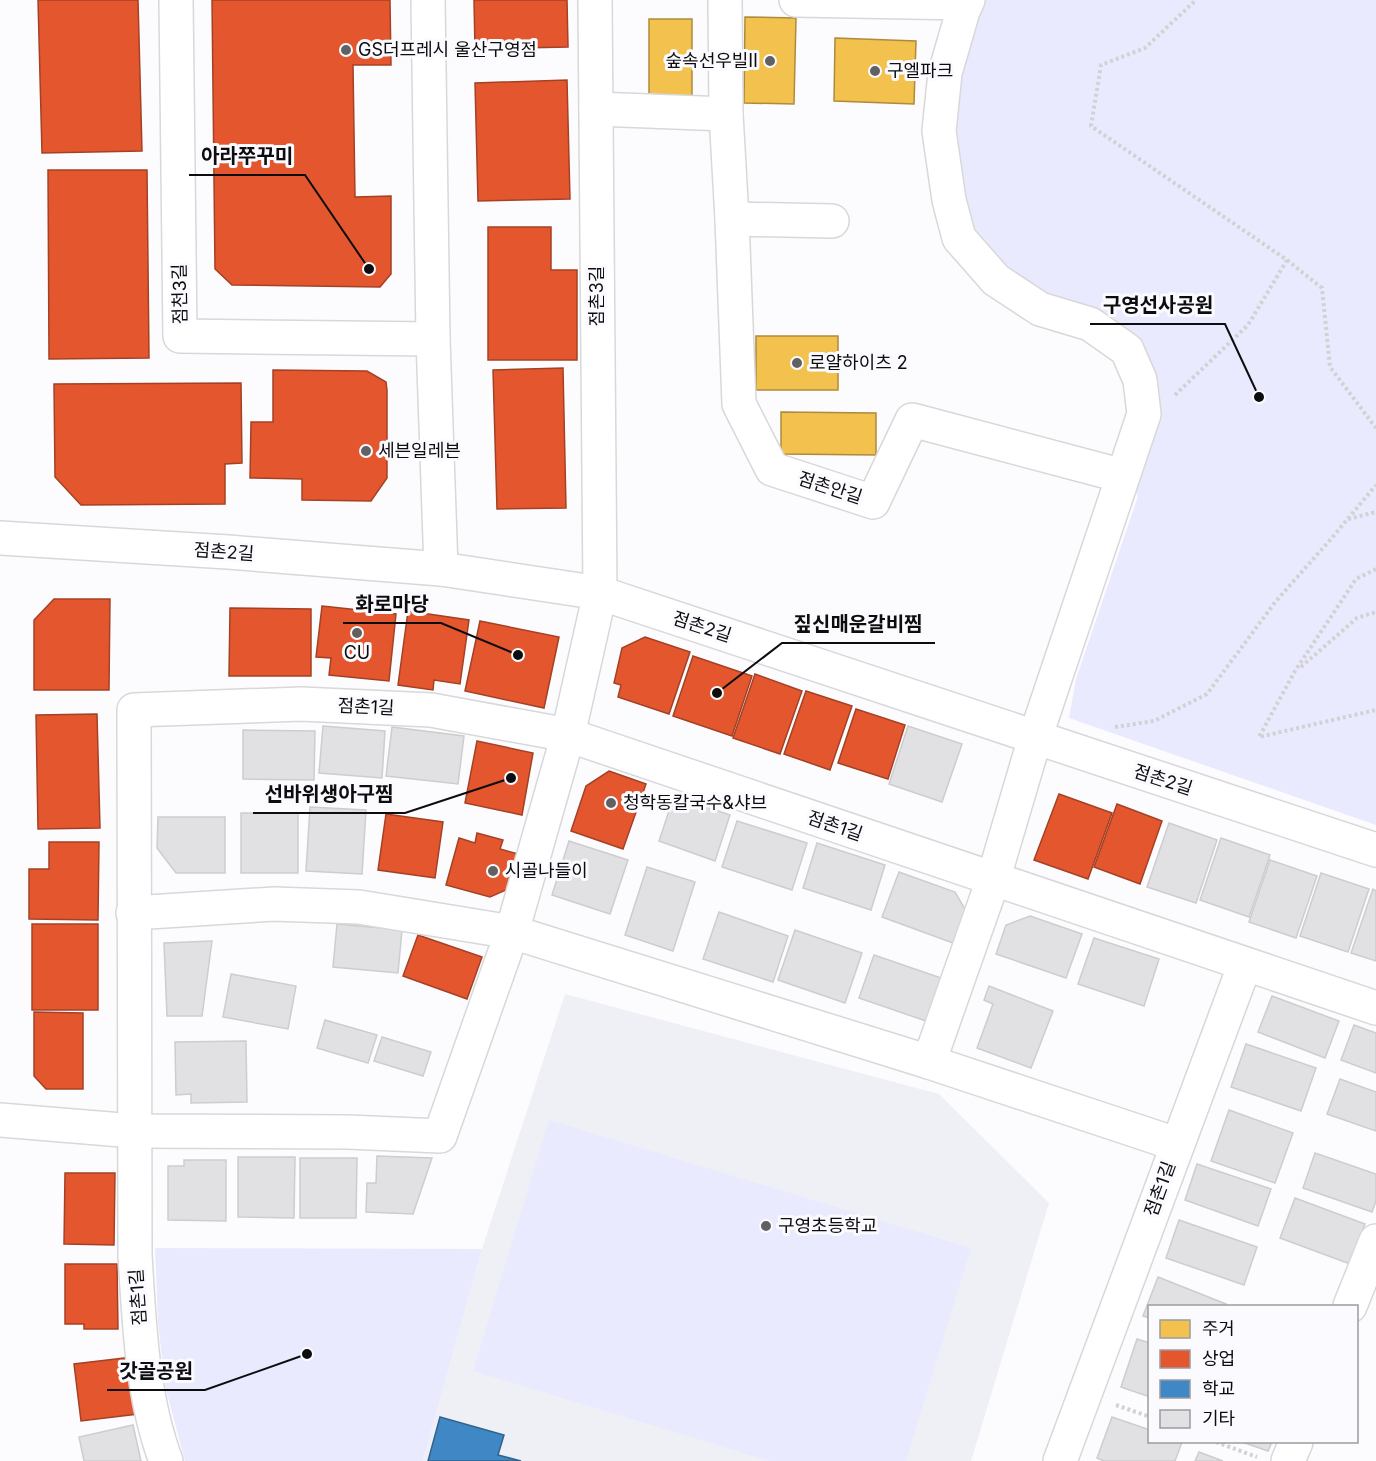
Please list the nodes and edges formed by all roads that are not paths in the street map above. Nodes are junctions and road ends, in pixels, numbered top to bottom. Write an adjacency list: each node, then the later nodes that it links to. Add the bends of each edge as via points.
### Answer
1 (176, 0): 12 (street, 점천3길, via 180,336)
2 (428, 0): 12 (street)
3 (595, 0): 8 (street, 점촌3길)
4 (725, 0): 9 (street, 점촌안길)
5 (796, 0): 6 (street)
6 (923, 1): 7 (street)
7 (967, 1): 13 (street, via 945,73 939,131 959,238 996,280 1040,309 1090,324 1127,350 1140,380 1144,414)
8 (596, 109): 9 (street); 16 (street, 점촌3길)
9 (726, 114): 10 (street, 점촌안길)
10 (732, 219): 11 (street); 13 (street, 점촌안길, via 739,404 772,469 873,502 912,420)
11 (832, 221)
12 (433, 339): 15 (street)
13 (1123, 476): 18 (street)
14 (0, 538): 15 (street, 점촌2길)
15 (441, 569): 16 (street, 점촌2길)
16 (600, 593): 17 (street, 점촌3길); 18 (street, 점촌2길)
17 (568, 735): 20 (street, 점촌1길); 21 (street, 점촌1길, via 431,710 301,704 134,710); 22 (street, 점촌3길)
18 (1035, 738): 19 (street, 점촌2길); 20 (street)
19 (1376, 850)
20 (993, 880): 23 (street, 점촌1길); 25 (street)
21 (133, 913): 22 (street, via 274,904 359,907); 27 (street, 점촌1길)
22 (512, 932): 25 (street); 27 (street, via 440,1136)
23 (1245, 964): 24 (street); 28 (street, 점촌1길)
24 (1376, 1008)
25 (929, 1062): 28 (street)
26 (0, 1120): 27 (street)
27 (134, 1131): 33 (street, 점촌1길, via 139,1325)
28 (1176, 1144): 34 (street, 점촌1길)
29 (1376, 1242): 30 (street)
30 (1350, 1305)
31 (1295, 1443): 32 (street)
32 (1273, 1459)
33 (166, 1461)
34 (1060, 1461)

